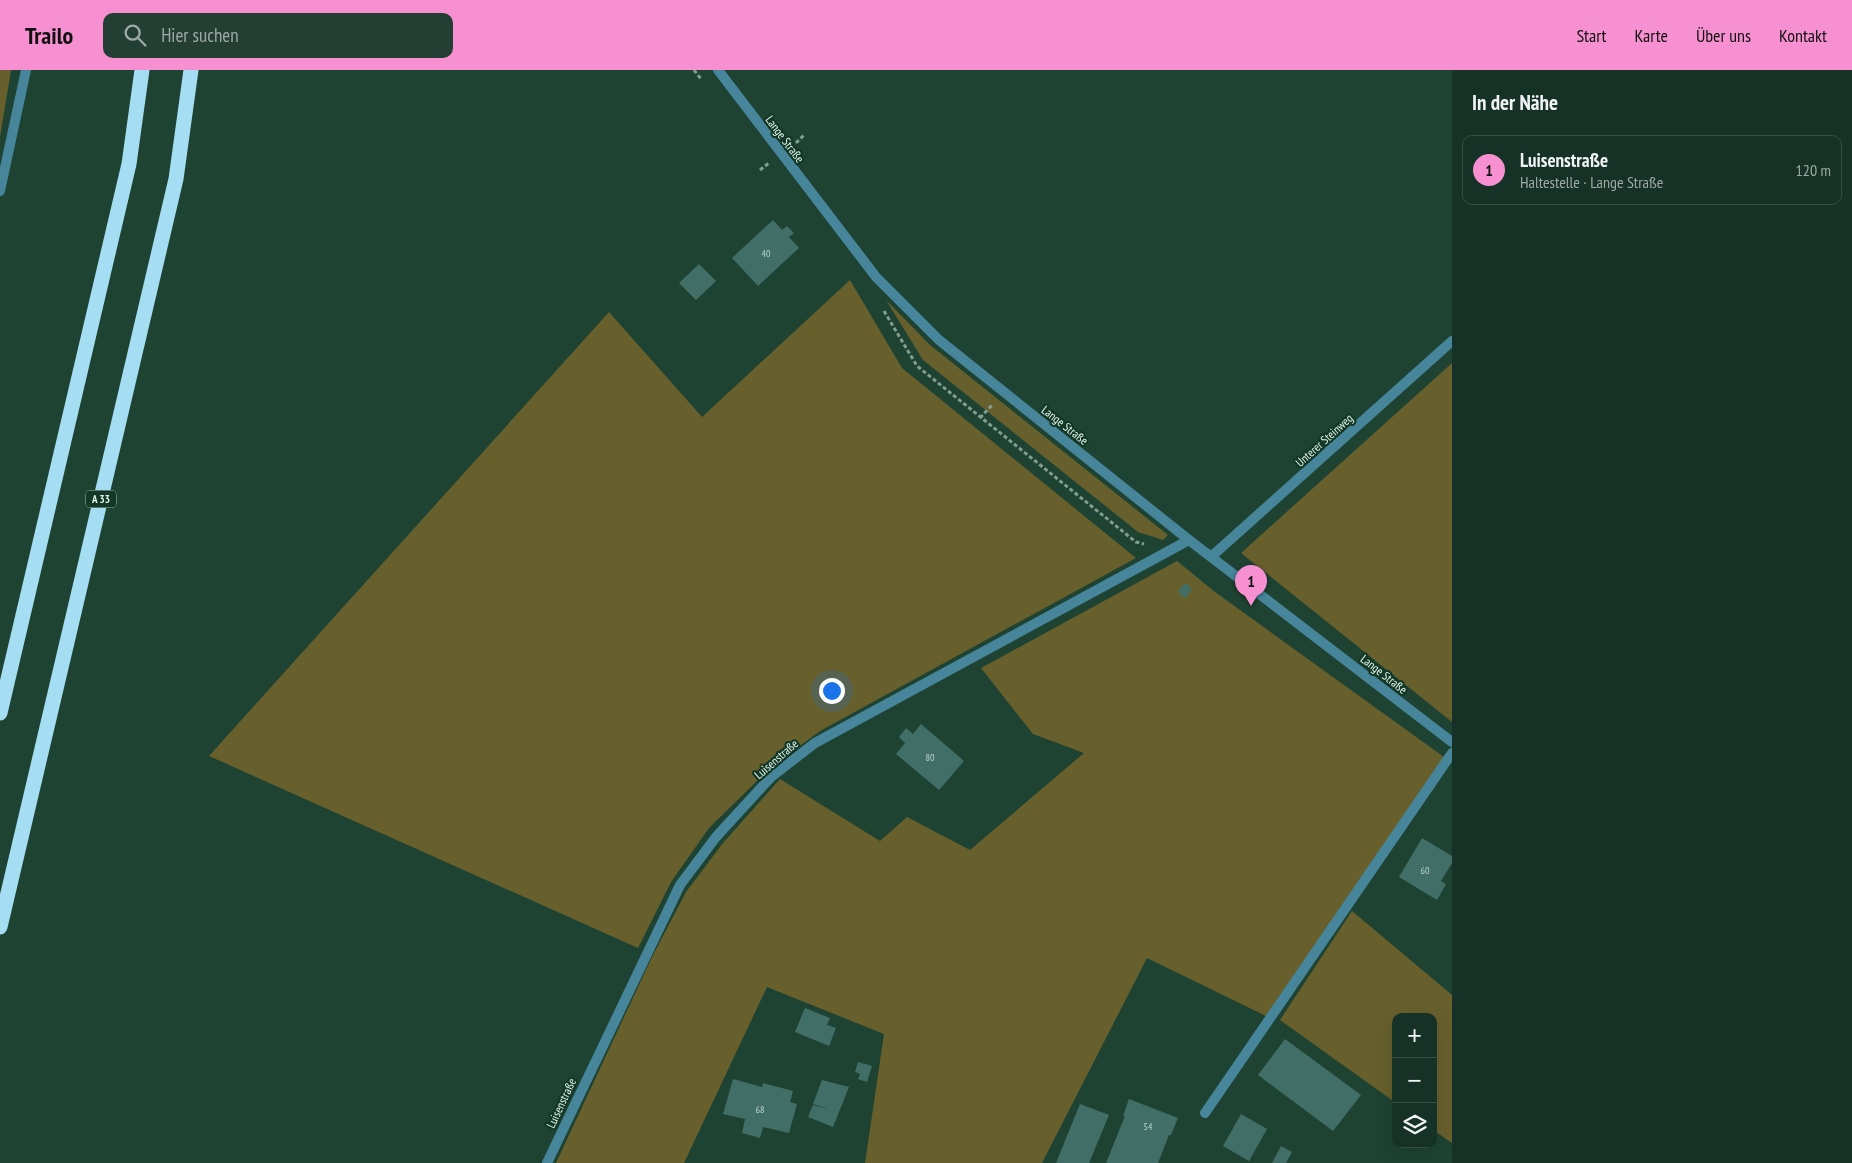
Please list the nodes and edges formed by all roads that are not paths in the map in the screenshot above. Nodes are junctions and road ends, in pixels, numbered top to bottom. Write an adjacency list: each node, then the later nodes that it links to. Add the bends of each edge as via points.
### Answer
1 (26, 70): 5 (street)
2 (142, 70): 9 (highway, via 129,164)
3 (191, 70): 12 (highway, A 33, via 176,179)
4 (718, 70): 7 (street, Lange Straße, via 876,277 932,333)
5 (0, 191)
6 (1452, 341): 8 (street, Unterer Steinweg)
7 (1189, 540): 8 (street, Lange Straße); 14 (street, Luisenstraße, via 815,743 771,777 716,837 680,885)
8 (1212, 556): 10 (street, Lange Straße)
9 (0, 713)
10 (1452, 742)
11 (1452, 753): 13 (street)
12 (0, 927)
13 (1205, 1113)
14 (547, 1163)

